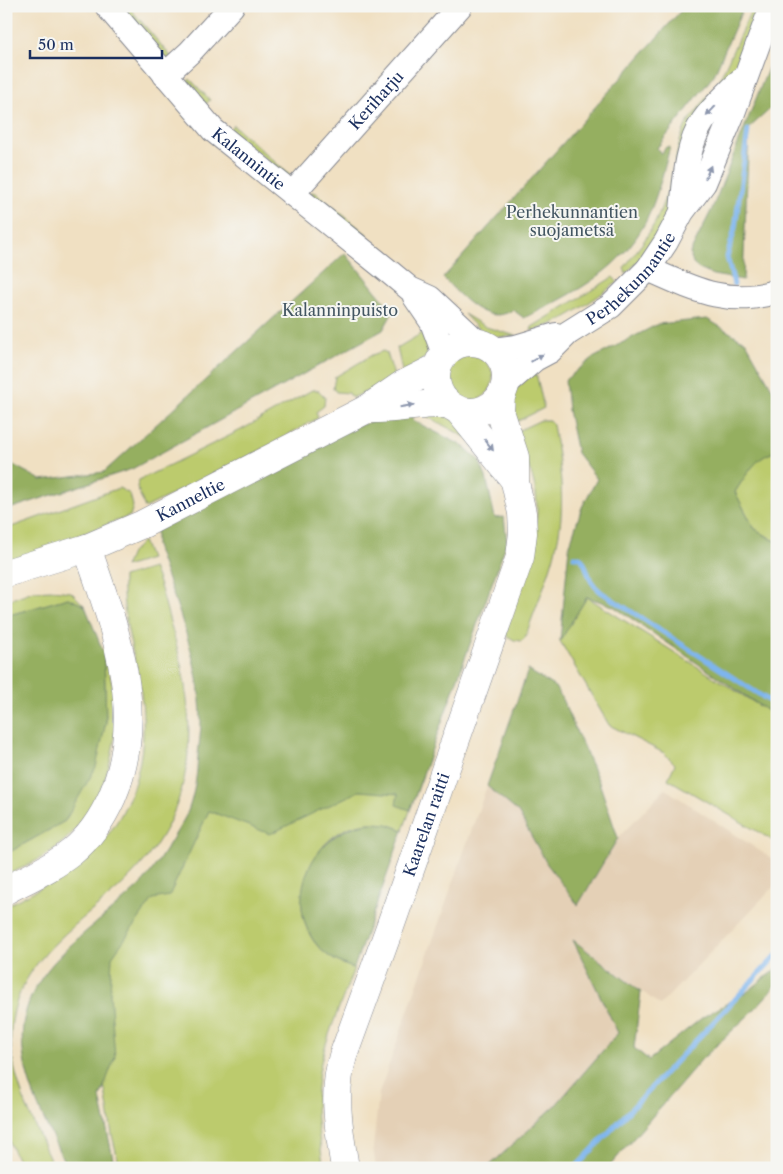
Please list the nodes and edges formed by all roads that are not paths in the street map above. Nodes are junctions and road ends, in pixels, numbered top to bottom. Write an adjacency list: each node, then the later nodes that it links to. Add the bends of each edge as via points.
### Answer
1 (107, 6): 5 (street, Kalannintie)
2 (232, 6): 5 (street)
3 (460, 6): 6 (street, Keriharju)
4 (772, 6): 7 (street, Perhekunnantie, via 704,183 682,212)
5 (165, 75): 6 (street, Kalannintie, via 213,130)
6 (292, 194): 8 (street, Kalannintie)
7 (648, 269): 9 (street, via 684,285 725,297 751,298); 10 (street, Perhekunnantie, via 611,306)
8 (410, 289): 11 (street, Kalannintie, via 430,298); 12 (street, Kalannintie, via 432,322)
9 (777, 291)
10 (568, 333): 11 (street, Perhekunnantie, via 516,347); 13 (street, Perhekunnantie, one-way to 10)
11 (485, 346): 12 (main road, via 455,345); 13 (main road, via 504,365)
12 (440, 361): 14 (main road, via 436,384 442,399); 15 (main road, Kanneltie)
13 (503, 390): 14 (main road, via 496,402 483,411 475,413); 16 (main road, Kaarelan raitti, via 500,411 515,458)
14 (453, 408): 15 (main road, Kanneltie, one-way to 14, via 390,410 429,403); 16 (main road, Kaarelan raitti, one-way to 16)
15 (367, 409): 17 (main road, Kanneltie, via 143,524)
16 (516, 482): 20 (main road, Kaarelan raitti, via 522,513 520,558 338,1070 336,1111)
17 (87, 548): 18 (main road, Kanneltie); 19 (main road, via 116,638 126,685 129,721 124,765 110,802 72,852)
18 (6, 573)
19 (6, 890)
20 (345, 1168)

